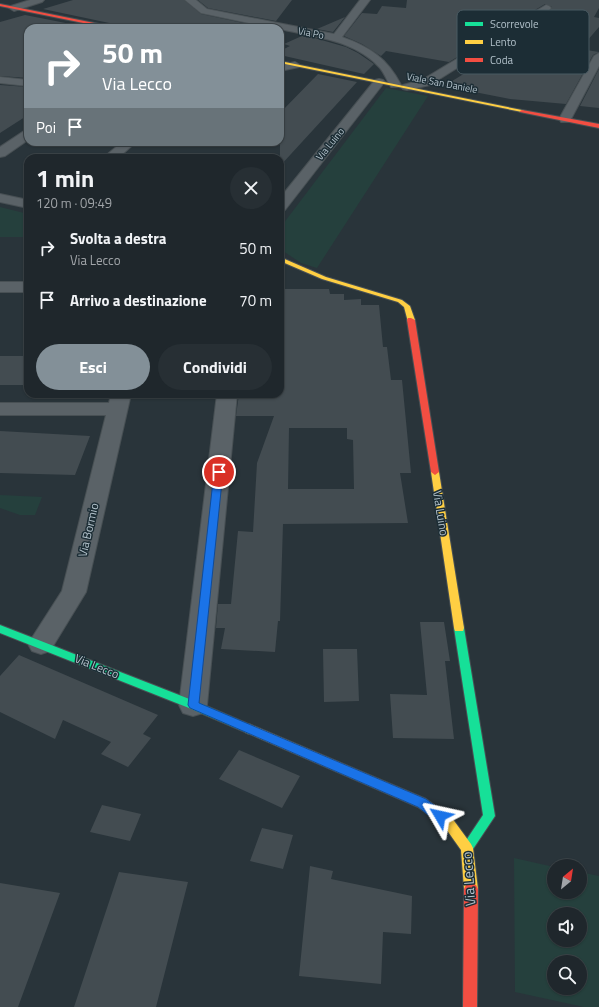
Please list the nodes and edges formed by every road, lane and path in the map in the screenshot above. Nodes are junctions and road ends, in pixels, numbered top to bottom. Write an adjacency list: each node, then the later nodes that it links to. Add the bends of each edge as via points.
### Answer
1 (39, 0): 5 (street)
2 (190, 0): 9 (street, Via Po, via 204,11)
3 (365, 0): 11 (street)
4 (0, 5): 5 (street)
5 (14, 8): 8 (street)
6 (546, 8): 7 (street)
7 (543, 10)
8 (94, 24)
9 (268, 24)
10 (284, 27): 11 (street, Via Po)
11 (336, 38): 20 (street, Via Po, via 351,43 384,66)
12 (599, 56): 22 (street)
13 (284, 63): 15 (street, Viale San Daniele)
14 (457, 64): 21 (street, via 426,83)
15 (294, 65): 16 (street); 18 (street, Viale San Daniele)
16 (284, 67)
17 (0, 80): 19 (street)
18 (379, 82): 20 (street, Viale San Daniele); 29 (street, Via Luino)
19 (24, 83)
20 (395, 85): 21 (street, Viale San Daniele)
21 (407, 87): 22 (street, Viale San Daniele)
22 (564, 119): 23 (street, Viale San Daniele)
23 (599, 126)
24 (24, 137): 26 (street)
25 (125, 146): 27 (street)
26 (0, 153)
27 (115, 154)
28 (0, 198): 30 (street)
29 (284, 201)
30 (24, 203)
31 (284, 261): 40 (street, Via Luino, via 351,287 400,301 409,310 489,816)
32 (0, 287): 33 (street)
33 (24, 287)
34 (227, 398): 39 (street)
35 (119, 402): 36 (street, Via Bormio); 38 (street, Via Bormio, via 74,592)
36 (0, 409)
37 (0, 629): 38 (street, Via Lecco)
38 (41, 644): 39 (street, Via Lecco)
39 (194, 705): 40 (street, Via Lecco, via 422,803 448,822)
40 (467, 848): 41 (street, Via Lecco, via 471,878)
41 (470, 1007)

